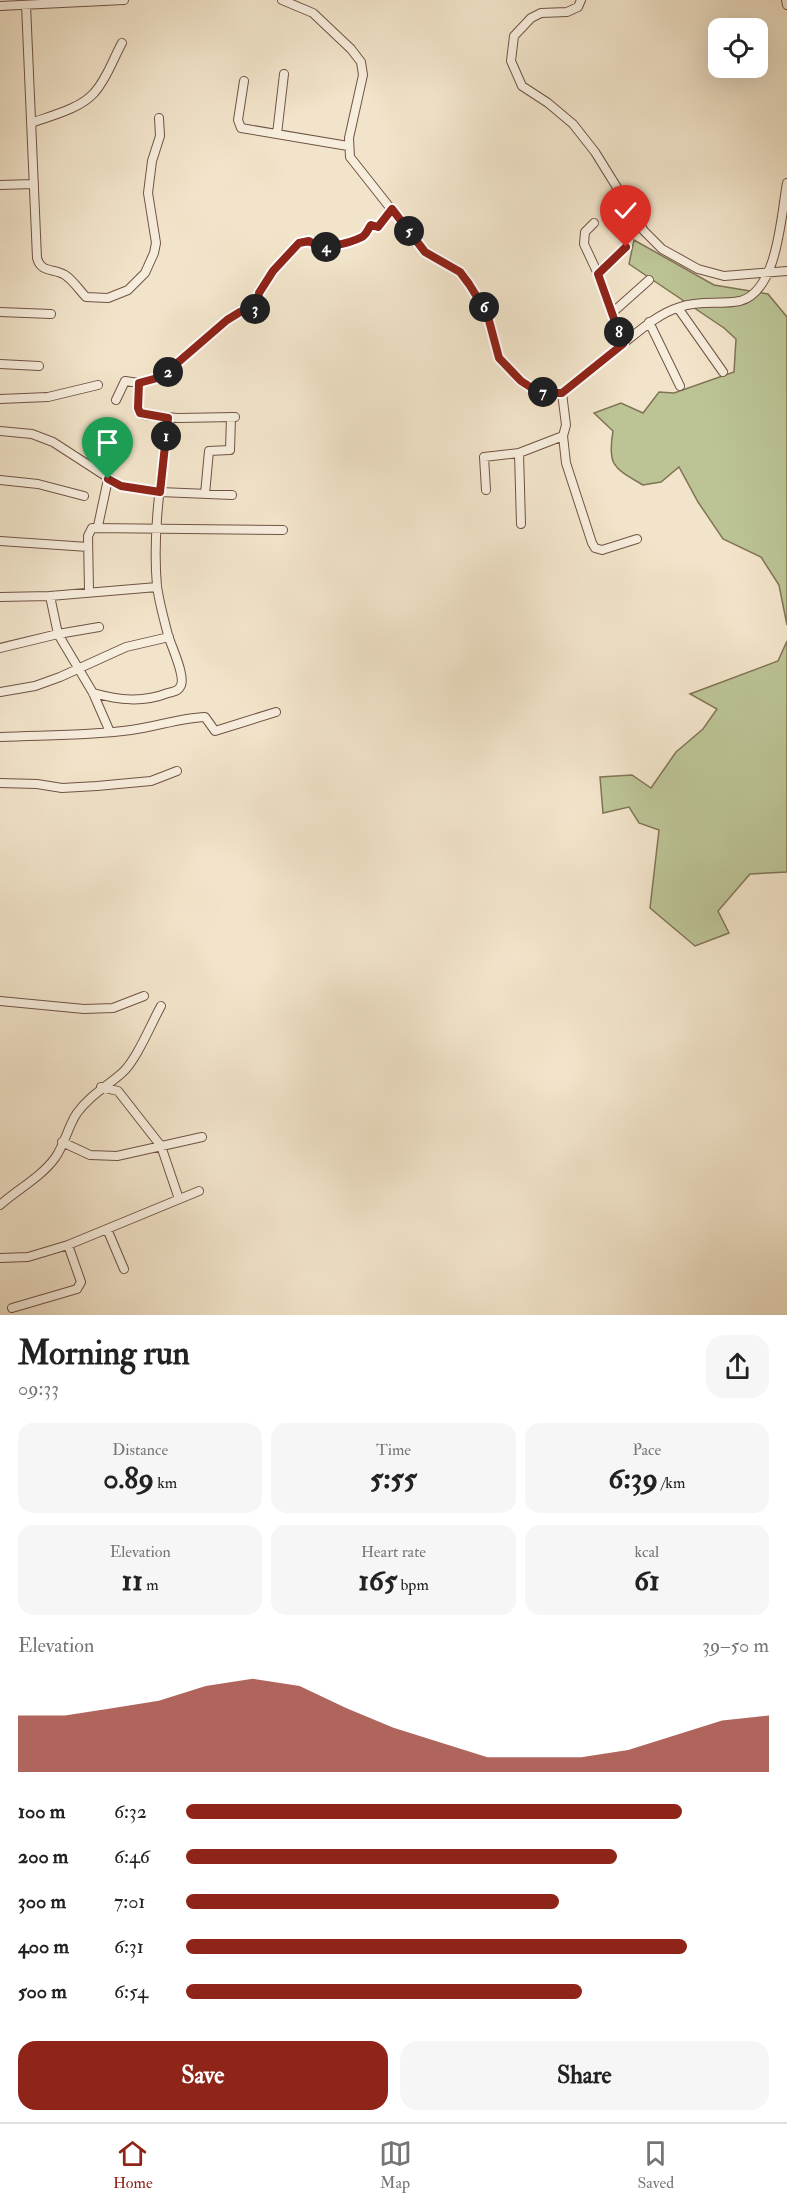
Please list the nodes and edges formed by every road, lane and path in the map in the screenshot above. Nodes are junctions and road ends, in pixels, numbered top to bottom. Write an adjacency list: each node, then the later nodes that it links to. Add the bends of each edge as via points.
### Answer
1 (124, 0): 5 (street)
2 (282, 0): 14 (street, via 313,13 361,62 363,75)
3 (581, 0): 22 (street, via 578,7 567,12 531,18 514,36 511,61 522,86 573,124 596,152 644,231 662,249 698,269 724,276)
4 (786, 0): 6 (street)
5 (26, 5): 7 (street); 12 (street)
6 (787, 5)
7 (0, 6)
8 (122, 44): 12 (street, via 94,94 78,105)
9 (284, 74): 13 (street)
10 (244, 81): 13 (street, via 239,126)
11 (159, 118): 16 (street, via 159,145 152,161 148,193 156,243 145,273 128,290 108,298 86,297 65,275 39,265)
12 (31, 123): 16 (street)
13 (277, 134): 14 (street)
14 (348, 146): 18 (street, via 350,157)
15 (787, 183): 22 (street, via 776,249)
16 (34, 184): 17 (street)
17 (0, 185)
18 (392, 209): 34 (street, via 378,227 371,225 363,236 327,247 309,241 299,243 273,271 259,293 257,308 227,320 161,377); 37 (street, via 425,252 460,272 469,284 487,313 499,358 508,368 535,390)
19 (594, 223): 23 (street, via 583,239)
20 (626, 247): 23 (street)
21 (787, 271): 22 (street)
22 (766, 273): 25 (street, via 762,284 741,301)
23 (598, 274): 27 (street)
24 (650, 280): 27 (street)
25 (678, 308): 29 (street); 33 (street)
26 (0, 312): 28 (street)
27 (612, 313): 30 (street)
28 (51, 314)
29 (649, 322): 30 (street); 36 (street)
30 (623, 344): 37 (street)
31 (0, 364): 32 (street)
32 (39, 366)
33 (723, 372)
34 (139, 383): 39 (street, via 122,383); 40 (street, via 140,413)
35 (98, 385): 38 (street, via 48,398)
36 (680, 387)
37 (562, 393): 42 (street, via 566,425)
38 (0, 399)
39 (116, 400)
40 (168, 418): 47 (street); 48 (street, via 233,417 230,450 209,451)
41 (0, 431): 44 (street, via 53,442)
42 (563, 436): 43 (street); 55 (street, via 572,484 595,548 602,550)
43 (519, 453): 46 (street, via 484,457); 51 (street)
44 (108, 479): 47 (street, via 121,486); 52 (street)
45 (0, 480): 50 (street, via 38,484)
46 (486, 490)
47 (160, 492): 48 (street); 53 (street)
48 (205, 494): 49 (street)
49 (232, 495)
50 (84, 496)
51 (521, 524)
52 (98, 526): 53 (street); 57 (street, via 88,532)
53 (157, 529): 54 (street); 58 (street)
54 (283, 530)
55 (637, 539)
56 (0, 541): 57 (street)
57 (88, 547): 59 (street)
58 (157, 587): 59 (street); 64 (street)
59 (89, 591): 60 (street)
60 (50, 596): 61 (street); 63 (street)
61 (0, 597)
62 (99, 627): 63 (street)
63 (58, 634): 65 (street); 66 (street)
64 (169, 637): 66 (street, via 126,647); 68 (street, via 181,674 178,689 134,701)
65 (0, 648)
66 (78, 670): 67 (street, via 35,686); 68 (street)
67 (0, 692)
68 (93, 693): 70 (street)
69 (276, 712): 70 (street, via 215,731 205,717)
70 (110, 732): 71 (street)
71 (0, 737)
72 (177, 771): 73 (street, via 151,781 97,786 62,788)
73 (0, 783)
74 (144, 996): 75 (street, via 113,1008 84,1010)
75 (0, 1001)
76 (161, 1006): 77 (street, via 123,1072)
77 (101, 1087): 79 (street, via 78,1112); 80 (street, via 118,1091)
78 (202, 1137): 80 (street)
79 (62, 1142): 80 (street, via 98,1156); 83 (street, via 56,1157)
80 (161, 1146): 82 (street)
81 (199, 1191): 82 (street)
82 (179, 1199): 84 (street)
83 (0, 1205)
84 (106, 1230): 85 (street); 87 (street)
85 (68, 1245): 86 (street, via 28,1257); 88 (street, via 81,1282 78,1289)
86 (0, 1258)
87 (124, 1269)
88 (12, 1308)

